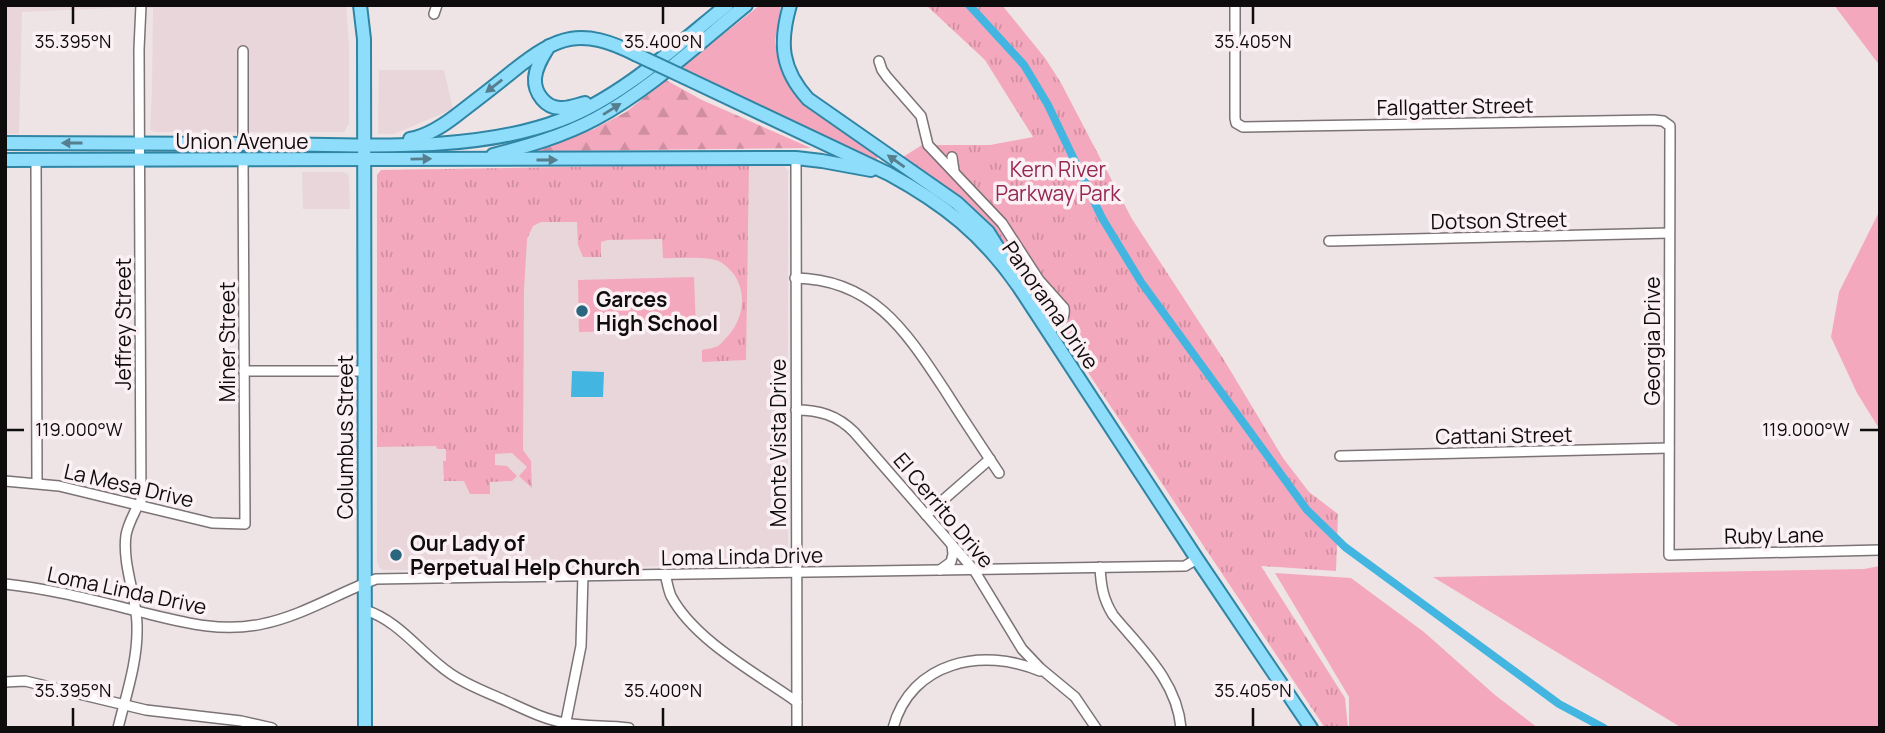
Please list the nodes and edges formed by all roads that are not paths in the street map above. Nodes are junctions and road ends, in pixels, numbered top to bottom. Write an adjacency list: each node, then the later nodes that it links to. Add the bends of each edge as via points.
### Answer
1 (141, 5): 12 (street, Jeffrey Street)
2 (360, 5): 15 (main road, Columbus Street)
3 (727, 5): 10 (main road)
4 (746, 5): 18 (main road, one-way to 4, via 543,141 597,118 643,88)
5 (790, 5): 30 (main road, one-way to 5, via 983,226 801,92 784,58)
6 (1235, 5): 11 (street, Fallgatter Street, via 1235,118 1243,127 1654,120)
7 (549, 46): 10 (main road, via 535,76 537,92 550,106 572,107); 16 (main road, one-way to 16, via 432,131); 26 (main road, Panorama Drive, bridge, via 572,38 609,42)
8 (243, 51): 14 (street)
9 (879, 61): 25 (street, via 921,116 929,145)
10 (615, 91): 16 (main road, Union Avenue, via 561,120 519,133 479,140)
11 (1670, 126): 27 (street, Georgia Drive)
12 (140, 143): 13 (main road, Union Avenue, one-way to 13); 14 (main road, Union Avenue); 22 (street, Jeffrey Street)
13 (5, 144)
14 (243, 144): 15 (main road, Union Avenue)
15 (363, 145): 16 (main road, Union Avenue); 24 (main road, Columbus Street)
16 (378, 145)
17 (952, 157): 25 (street)
18 (479, 158): 19 (main road, one-way to 19); 24 (main road, Union Avenue, one-way to 18)
19 (796, 158): 26 (main road); 29 (street, Monte Vista Drive)
20 (5, 160): 21 (main road, Union Avenue)
21 (36, 160): 22 (main road, Union Avenue); 39 (street)
22 (140, 160): 23 (main road, Union Avenue); 40 (street, Jeffrey Street)
23 (243, 160): 24 (main road, Union Avenue); 31 (street, Miner Street)
24 (363, 160): 32 (main road, Columbus Street)
25 (954, 171): 30 (street, via 1002,223 1064,309 1061,322)
26 (889, 174): 30 (main road, Panorama Drive, via 954,214 980,239)
27 (1669, 233): 28 (street, Dotson Street); 34 (street, Georgia Drive)
28 (1329, 241)
29 (795, 278): 33 (street, Monte Vista Drive); 36 (street, via 838,284 893,321 917,349)
30 (1047, 328): 46 (main road, Panorama Drive)
31 (244, 371): 32 (street); 42 (street, Miner Street)
32 (364, 371): 53 (main road, Columbus Street)
33 (796, 410): 41 (street, El Cerrito Drive, via 830,415 849,426); 50 (street, Monte Vista Drive)
34 (1669, 448): 35 (street, Cattani Street); 45 (street, Georgia Drive)
35 (1340, 456)
36 (990, 459): 37 (street); 41 (street)
37 (999, 473)
38 (5, 481): 39 (street, La Mesa Drive)
39 (37, 483): 40 (street, La Mesa Drive)
40 (140, 505): 42 (street, La Mesa Drive, via 212,523); 56 (street, Jeffrey Street, via 126,545)
41 (926, 515): 43 (street, El Cerrito Drive)
42 (245, 524)
43 (951, 544): 48 (street, via 951,562); 49 (street, El Cerrito Drive)
44 (1880, 550): 45 (street, Ruby Lane)
45 (1669, 555)
46 (1197, 559): 47 (street, Loma Linda Drive, via 1185,566); 70 (main road, Panorama Drive)
47 (1100, 567): 49 (street, Loma Linda Drive); 69 (street, via 1107,606 1168,684)
48 (939, 570): 49 (street, Loma Linda Drive); 50 (street, Loma Linda Drive)
49 (974, 570): 57 (street, El Cerrito Drive, via 1022,649)
50 (796, 573): 51 (street, Loma Linda Drive); 59 (street, Monte Vista Drive)
51 (665, 574): 52 (street, Loma Linda Drive); 59 (street, via 670,593 695,627)
52 (583, 575): 53 (street, Loma Linda Drive, via 376,579); 61 (street, via 582,632)
53 (365, 583): 55 (main road, Columbus Street); 56 (street, Loma Linda Drive, via 281,620 243,627 191,624)
54 (5, 584): 56 (street, Loma Linda Drive)
55 (365, 610): 61 (street, via 389,621 466,684); 64 (main road, Columbus Street)
56 (136, 611): 60 (street, Jeffrey Street, via 137,645)
57 (1051, 677): 67 (street, via 999,660 957,664 933,673 915,687); 68 (street, El Cerrito Drive, via 1075,697)
58 (5, 682): 60 (street, via 25,681)
59 (797, 702): 66 (street, Monte Vista Drive)
60 (124, 705): 62 (street, Jeffrey Street); 63 (street)
61 (565, 725): 65 (street)
62 (118, 728)
63 (272, 728)
64 (365, 728)
65 (629, 728)
66 (797, 728)
67 (892, 728)
68 (1096, 728)
69 (1181, 728)
70 (1311, 728)

